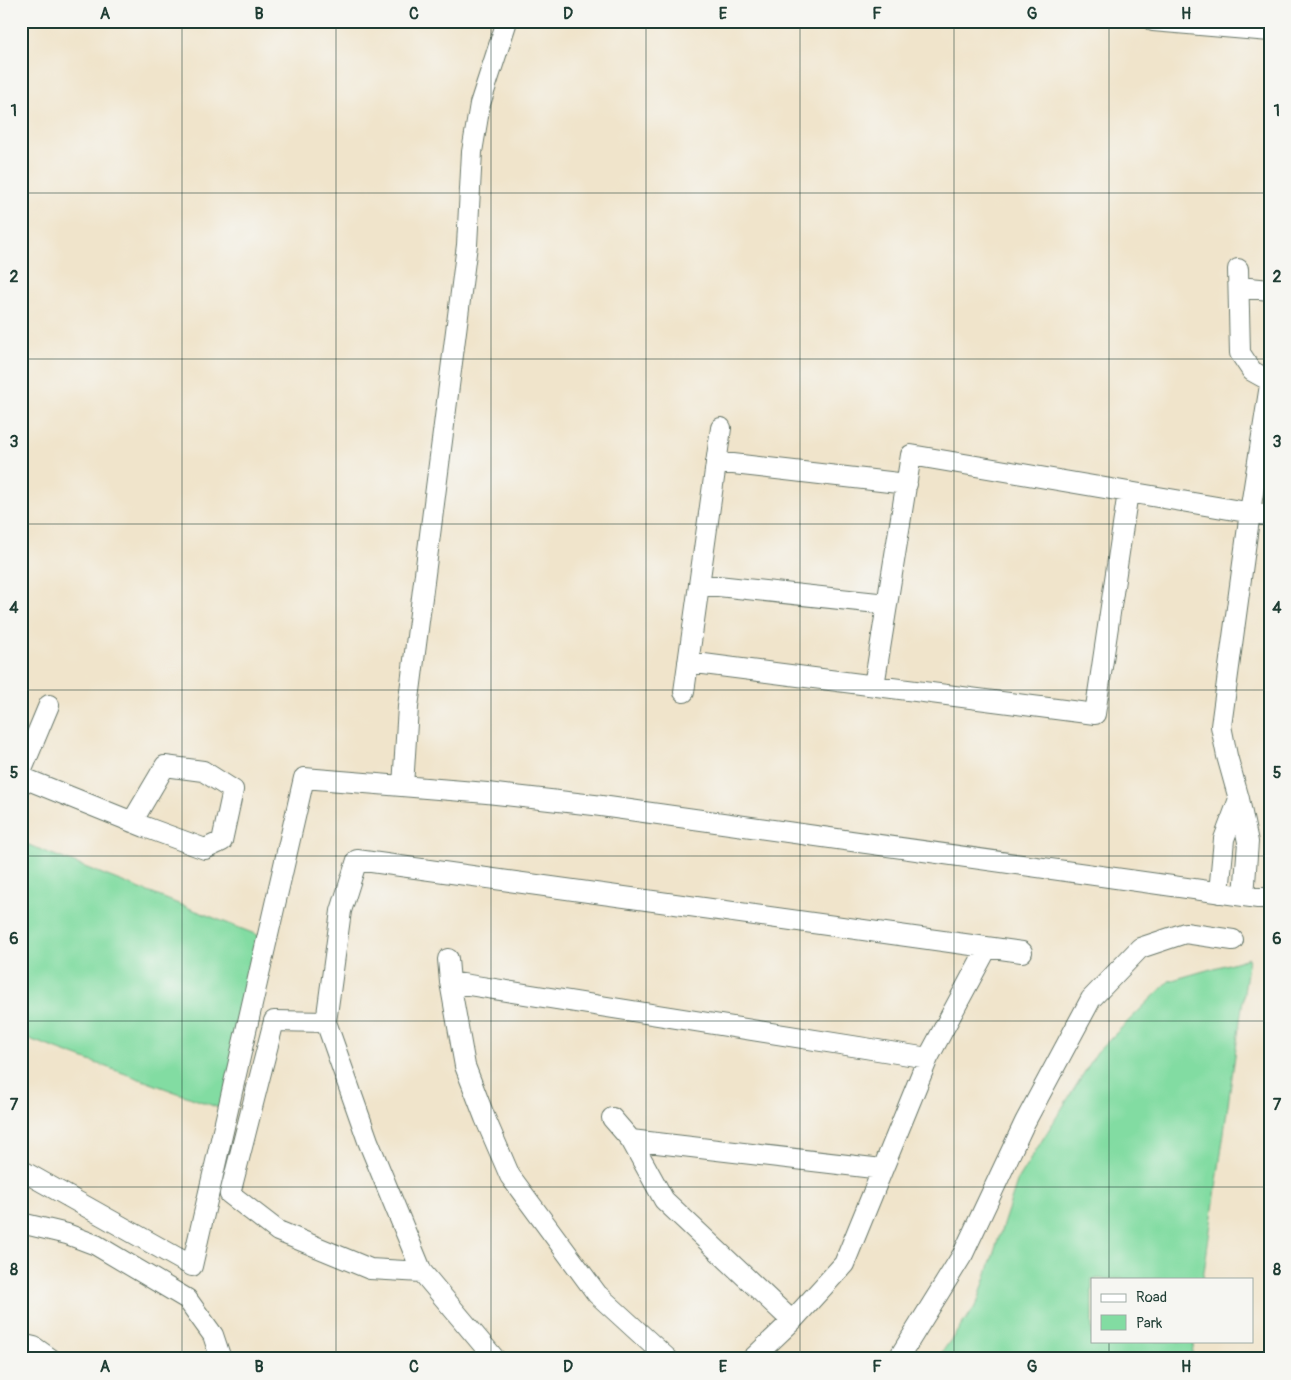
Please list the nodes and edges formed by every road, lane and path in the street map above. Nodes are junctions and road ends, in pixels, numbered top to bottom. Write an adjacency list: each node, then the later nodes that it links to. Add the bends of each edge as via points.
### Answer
1 (507, 21): 21 (street, via 480,104 472,152 467,245 408,707)
2 (1153, 21): 3 (street)
3 (1270, 31)
4 (1270, 290): 5 (street, via 1239,278 1240,353 1252,371)
5 (1270, 381)
6 (1270, 385): 11 (street)
7 (721, 428): 8 (street)
8 (716, 462): 9 (street); 13 (street)
9 (907, 484): 10 (street, via 911,455); 14 (street)
10 (1128, 492): 11 (street); 16 (street, via 1095,714)
11 (1250, 512): 12 (street); 22 (street, via 1221,726)
12 (1270, 516)
13 (700, 584): 14 (street); 15 (street)
14 (887, 604): 16 (street)
15 (688, 662): 16 (street); 17 (street)
16 (874, 686)
17 (684, 692)
18 (49, 705): 19 (street)
19 (21, 772)
20 (21, 777): 23 (street)
21 (403, 786): 24 (street, via 604,807); 37 (street, via 304,778 192,1266)
22 (1239, 799): 24 (street, via 1224,839); 25 (street, via 1248,842)
23 (132, 822): 23 (street, via 165,766 203,771 233,790 222,841 206,849)
24 (1219, 893): 25 (street)
25 (1244, 896): 26 (street)
26 (1270, 898)
27 (1232, 940): 47 (street, via 1185,933 1140,948 1091,999 1026,1122 963,1254)
28 (988, 948): 29 (street); 32 (street, via 357,860 340,911); 33 (street)
29 (1022, 952)
30 (448, 959): 31 (street)
31 (450, 982): 33 (street); 45 (street, via 465,1066 510,1176 596,1294)
32 (326, 1022): 39 (street, via 368,1141); 39 (street, via 274,1021 230,1194 278,1231 370,1269)
33 (928, 1058): 36 (street)
34 (612, 1118): 35 (street)
35 (631, 1140): 36 (street); 40 (street, via 664,1200)
36 (882, 1169): 40 (street, via 844,1264)
37 (21, 1170)
38 (21, 1224): 43 (street, via 67,1234 96,1245 187,1299 213,1335)
39 (422, 1272): 44 (street)
40 (792, 1321): 46 (street)
41 (21, 1344): 42 (street, via 34,1347)
42 (50, 1359)
43 (221, 1359)
44 (496, 1359)
45 (668, 1359)
46 (752, 1359)
47 (898, 1359)

